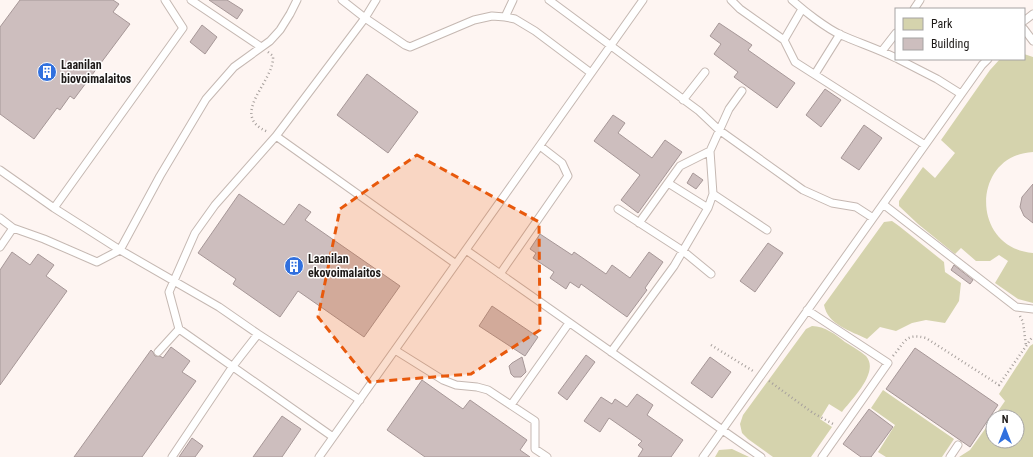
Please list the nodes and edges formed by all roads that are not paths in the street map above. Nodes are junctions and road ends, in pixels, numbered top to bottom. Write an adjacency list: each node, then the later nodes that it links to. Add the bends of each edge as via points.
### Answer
1 (165, 0): 42 (lane, via 183,28)
2 (191, 0): 22 (lane)
3 (297, 0): 22 (lane, via 280,30)
4 (342, 0): 14 (lane)
5 (376, 0): 14 (lane)
6 (513, 0): 13 (lane)
7 (549, 0): 21 (lane)
8 (643, 0): 21 (lane)
9 (731, 0): 19 (lane)
10 (792, 0): 11 (lane)
11 (802, 9): 17 (lane); 19 (lane)
12 (1033, 14): 15 (lane)
13 (505, 17): 14 (lane, via 492,16 474,20 410,47); 28 (lane, via 535,31)
14 (365, 18): 34 (lane)
15 (1025, 20)
16 (1025, 30): 20 (lane)
17 (840, 34): 23 (lane); 29 (lane)
18 (895, 34): 23 (lane)
19 (784, 40): 29 (lane, via 795,62)
20 (1033, 41)
21 (610, 46): 28 (lane); 32 (lane)
22 (261, 47): 51 (lane, via 234,67 206,99)
23 (882, 51): 24 (lane)
24 (895, 57)
25 (901, 60): 31 (lane)
26 (987, 60): 31 (lane)
27 (705, 72): 32 (lane)
28 (591, 73): 36 (lane)
29 (815, 74): 35 (lane)
30 (742, 91): 33 (lane, via 729,109)
31 (961, 94): 35 (lane)
32 (683, 100): 33 (lane)
33 (719, 130): 37 (lane); 46 (lane, via 803,190 832,204 856,207)
34 (276, 136): 54 (lane); 57 (lane, via 215,205 195,234)
35 (925, 145): 41 (lane)
36 (540, 146): 52 (lane); 55 (lane, via 562,163 568,176)
37 (710, 150): 39 (lane, via 680,166); 40 (lane)
38 (0, 170): 42 (lane)
39 (668, 183): 43 (lane); 47 (lane)
40 (713, 194): 43 (lane); 49 (lane)
41 (883, 204): 46 (lane); 58 (lane, via 1016,307)
42 (54, 208): 51 (lane)
43 (708, 208): 53 (lane)
44 (618, 209): 47 (lane)
45 (0, 218): 48 (lane)
46 (873, 218): 59 (lane)
47 (639, 223): 53 (lane)
48 (13, 228): 50 (lane); 51 (lane, via 98,262)
49 (767, 230)
50 (0, 247)
51 (120, 250): 57 (lane)
52 (466, 250): 54 (lane); 55 (lane)
53 (683, 251): 56 (lane); 65 (lane)
54 (456, 264): 63 (lane)
55 (500, 274): 60 (lane)
56 (711, 274)
57 (174, 280): 61 (lane, via 169,292); 62 (lane)
58 (1033, 309)
59 (807, 310): 69 (lane); 77 (lane, via 888,363)
60 (569, 323): 65 (lane); 68 (lane)
61 (179, 329): 64 (lane); 66 (lane)
62 (258, 334): 66 (lane); 67 (lane)
63 (395, 350): 67 (lane); 68 (lane, via 443,380 456,385 488,390)
64 (158, 352)
65 (610, 352): 69 (lane)
66 (233, 366): 70 (lane); 72 (lane)
67 (360, 400): 70 (lane)
68 (512, 405): 74 (lane, via 535,421 535,448)
69 (722, 430): 75 (lane); 76 (lane)
70 (333, 437): 73 (lane)
71 (958, 445): 78 (lane)
72 (172, 457)
73 (319, 457)
74 (547, 457)
75 (703, 457)
76 (761, 457)
77 (822, 457)
78 (950, 457)

